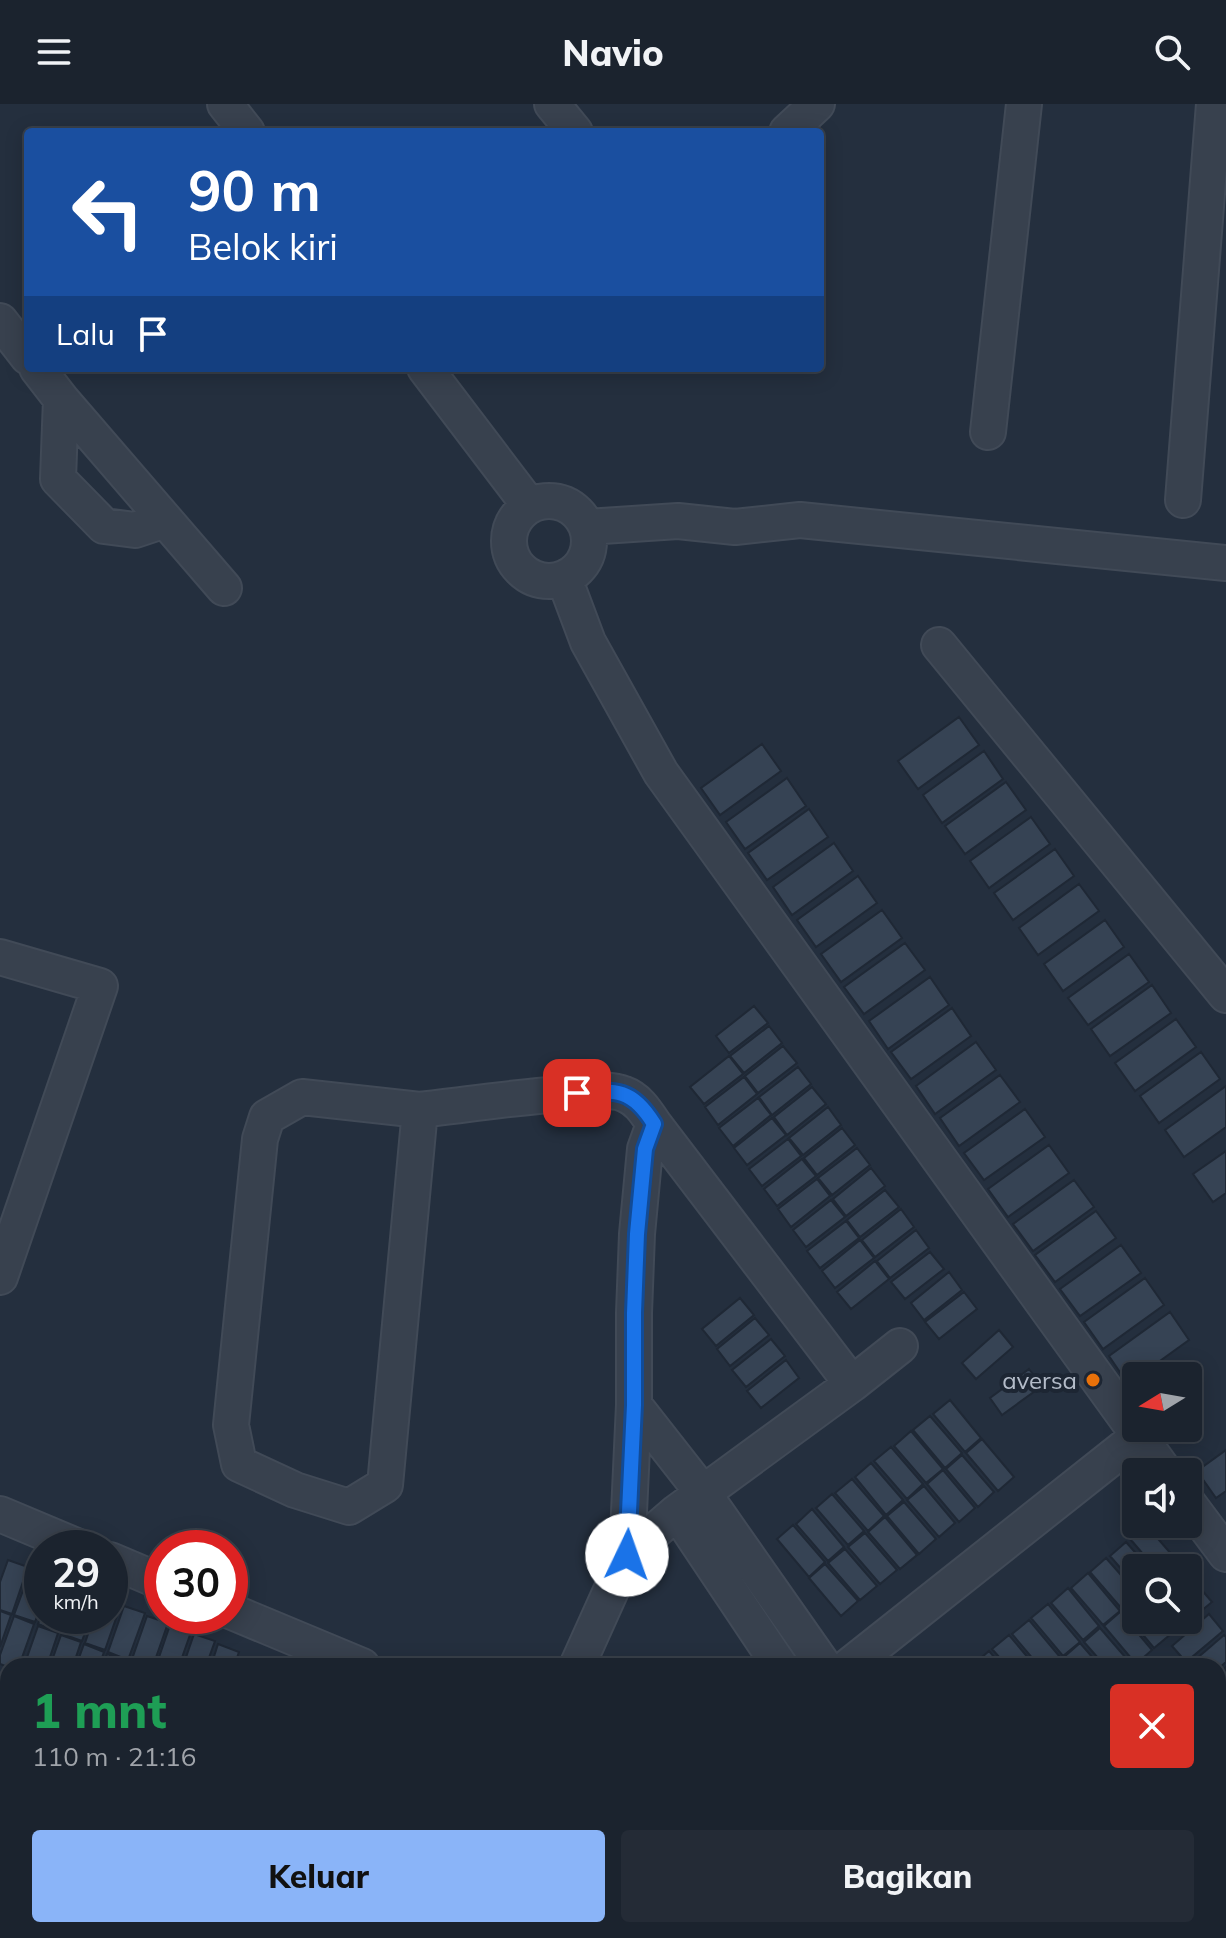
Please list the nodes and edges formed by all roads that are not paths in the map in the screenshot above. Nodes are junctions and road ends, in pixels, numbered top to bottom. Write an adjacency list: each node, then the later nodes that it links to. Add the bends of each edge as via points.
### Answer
1 (225, 104): 6 (street)
2 (552, 104): 7 (street)
3 (817, 104): 8 (street)
4 (1024, 104): 14 (street)
5 (1214, 104): 15 (street)
6 (244, 128)
7 (572, 128)
8 (791, 128)
9 (0, 321): 10 (street)
10 (24, 352)
11 (40, 372): 13 (street)
12 (428, 372): 16 (street)
13 (61, 399): 17 (street); 17 (street, via 58,479 104,526 135,530)
14 (988, 432)
15 (1183, 500)
16 (529, 505): 18 (street, via 558,501 575,509); 20 (street, via 511,528 513,558 534,579)
17 (165, 520): 21 (street)
18 (587, 527): 19 (street, via 678,521 735,527 800,520); 20 (street, via 587,556)
19 (1226, 563)
20 (564, 578): 31 (street, via 588,642 661,773)
21 (224, 588)
22 (939, 645): 24 (street)
23 (0, 957): 27 (street, via 100,986)
24 (1226, 995)
25 (420, 1110): 25 (street, via 385,1485 349,1507 239,1464 231,1425 260,1139 267,1117 302,1097); 26 (street, via 599,1091 634,1099)
26 (654, 1124): 29 (street); 30 (street, via 645,1149 637,1234)
27 (0, 1277)
28 (900, 1346): 29 (street)
29 (852, 1384): 33 (street)
30 (634, 1405): 33 (street); 38 (street)
31 (1122, 1412)
32 (1131, 1442): 44 (street)
33 (690, 1502): 38 (street); 42 (street); 43 (street)
34 (0, 1514): 36 (street)
35 (1202, 1522): 37 (street)
36 (38, 1530)
37 (1226, 1554)
38 (627, 1555): 41 (street)
39 (248, 1618): 40 (street)
40 (343, 1658)
41 (581, 1658)
42 (776, 1658)
43 (817, 1658)
44 (859, 1658)

